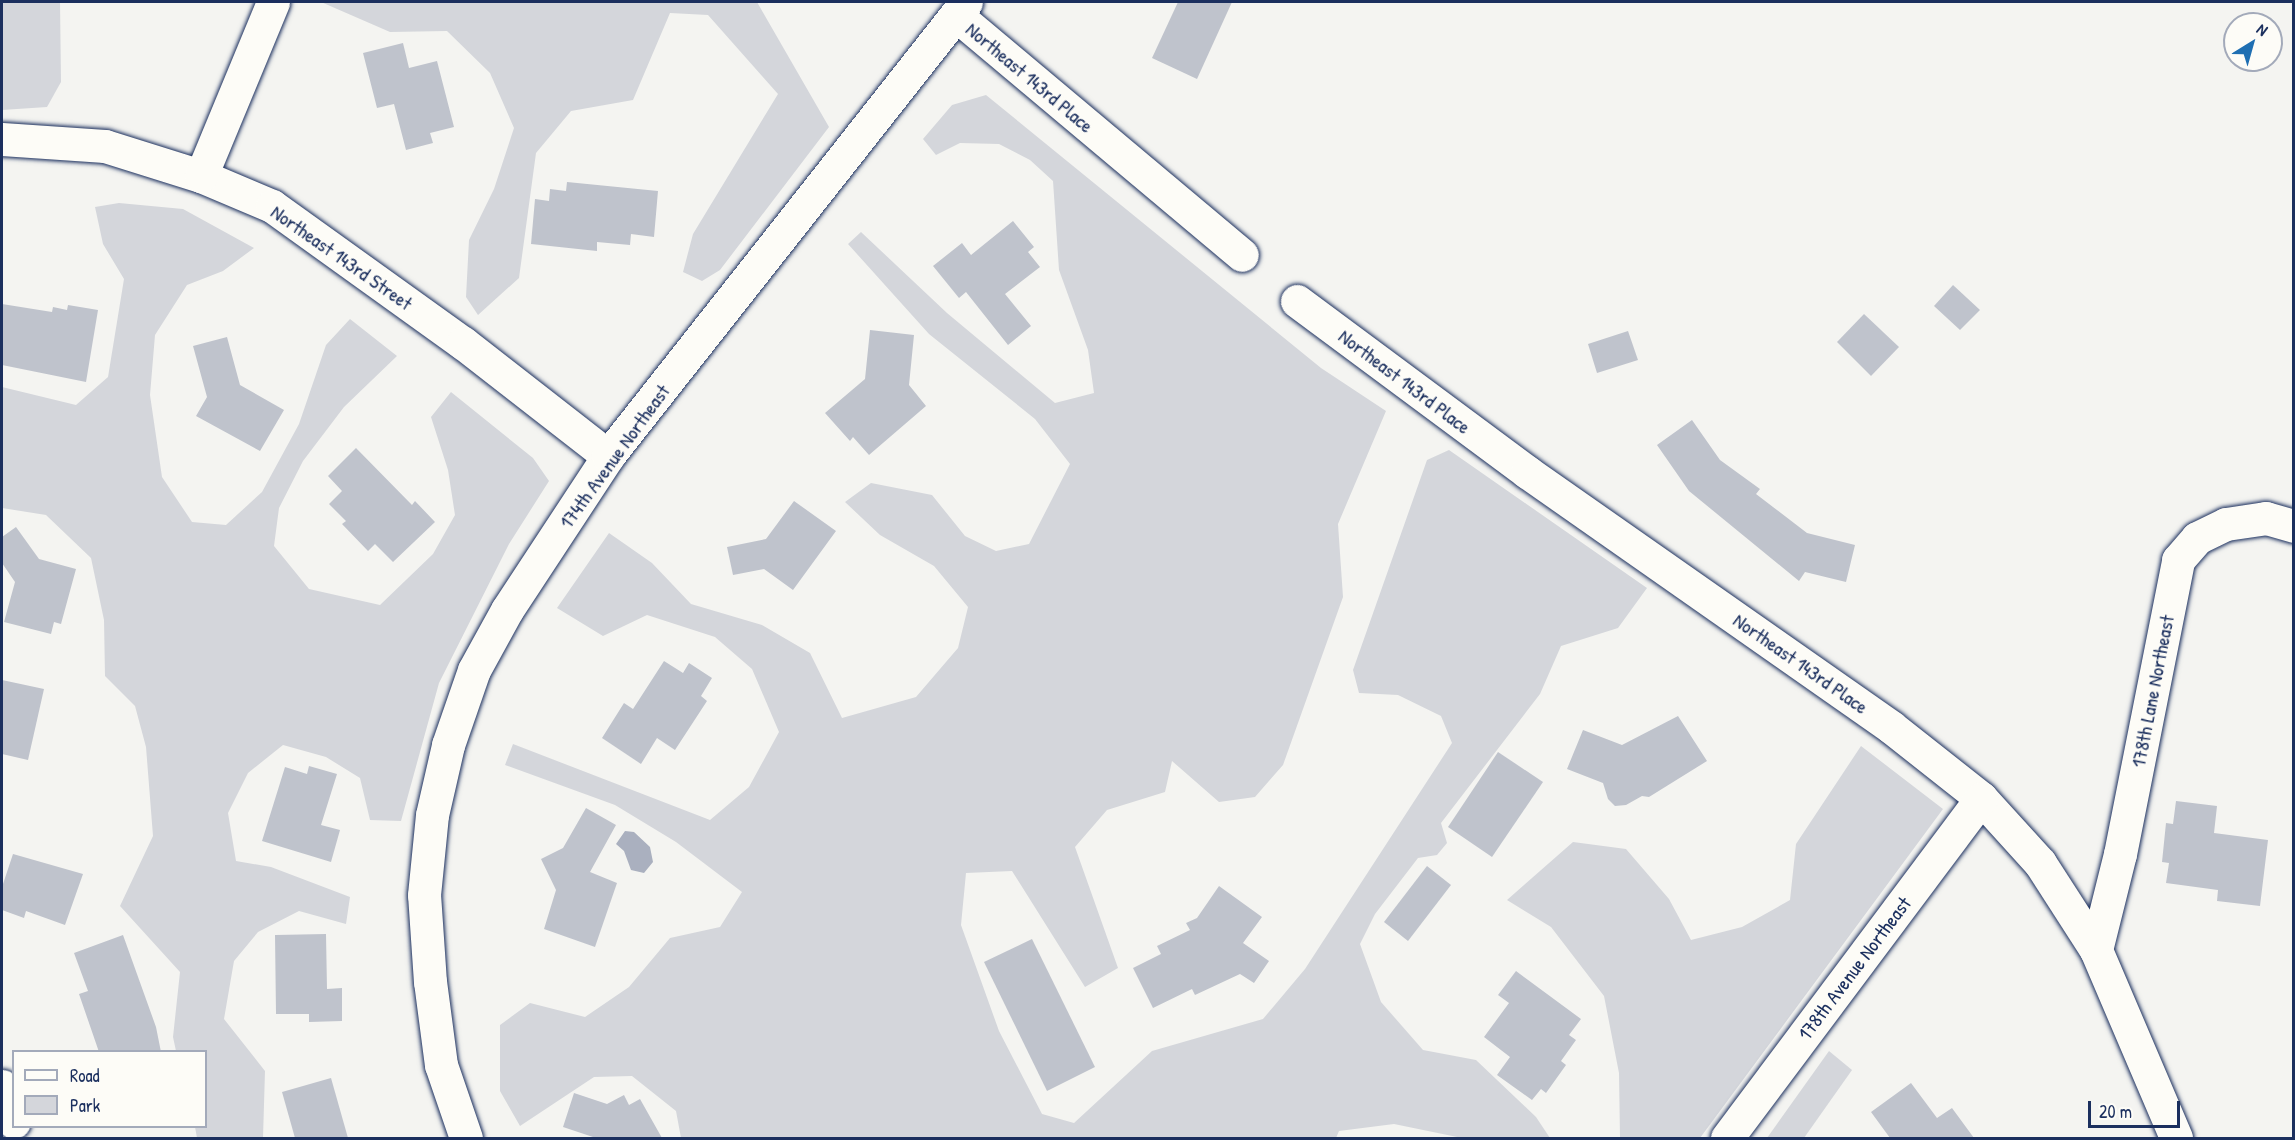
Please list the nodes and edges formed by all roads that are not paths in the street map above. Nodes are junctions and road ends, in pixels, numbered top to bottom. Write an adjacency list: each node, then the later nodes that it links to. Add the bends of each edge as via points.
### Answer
1 (273, 2): 4 (street)
2 (961, 8): 5 (street, Northeast 143rd Place); 7 (street, 174th Avenue Northeast)
3 (2, 139): 4 (street, Northeast 143rd Street, via 105,146)
4 (201, 176): 7 (street, Northeast 143rd Street, via 272,206)
5 (1242, 255)
6 (1297, 301): 9 (street, Northeast 143rd Place, via 1527,472 1891,727)
7 (609, 456): 13 (street, 174th Avenue Northeast, via 501,620 474,670 452,735 432,815 424,896 430,982 441,1065)
8 (2294, 526): 10 (street, 178th Lane Northeast, via 2266,518 2226,524 2197,538 2178,560 2120,854)
9 (1981, 798): 10 (street, Northeast 143rd Place, via 2040,863); 14 (street, 178th Avenue Northeast)
10 (2096, 950): 15 (street, Northeast 143rd Place)
11 (2, 1086): 12 (street)
12 (12, 1118)
13 (466, 1138)
14 (1727, 1138)
15 (2176, 1138)

